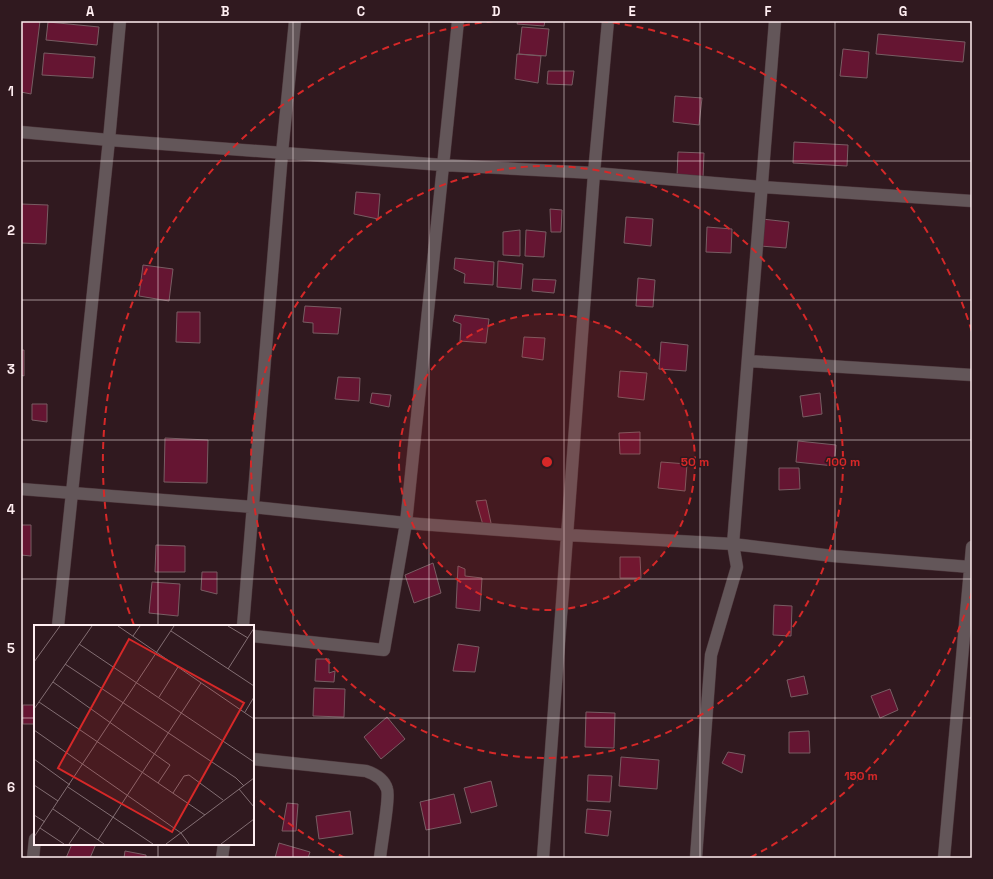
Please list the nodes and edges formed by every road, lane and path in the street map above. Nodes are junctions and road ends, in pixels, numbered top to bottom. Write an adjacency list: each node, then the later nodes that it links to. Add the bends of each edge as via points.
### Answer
1 (120, 21): 7 (street)
2 (295, 21): 8 (street)
3 (458, 21): 9 (street)
4 (608, 21): 10 (street)
5 (775, 21): 11 (street)
6 (21, 132): 7 (street)
7 (109, 140): 8 (street); 16 (street)
8 (282, 153): 9 (street); 17 (street)
9 (443, 165): 10 (street); 18 (street)
10 (594, 173): 11 (street); 19 (street)
11 (762, 187): 12 (street); 13 (street)
12 (972, 201)
13 (748, 362): 14 (street); 20 (street)
14 (972, 375)
15 (21, 489): 16 (street)
16 (72, 493): 17 (street); 23 (street)
17 (253, 507): 18 (street); 24 (street)
18 (406, 523): 19 (street); 25 (street, via 384,650)
19 (567, 535): 20 (street); 32 (street)
20 (733, 544): 22 (street, via 833,556); 33 (street, via 737,567 711,655)
21 (972, 547): 22 (street)
22 (970, 567): 34 (street)
23 (58, 625)
24 (243, 625)
25 (254, 636)
26 (254, 759): 31 (street, via 366,771 382,780 388,791)
27 (34, 845): 29 (street)
28 (224, 845): 30 (street)
29 (33, 858)
30 (222, 858)
31 (380, 858)
32 (543, 858)
33 (696, 858)
34 (944, 858)

